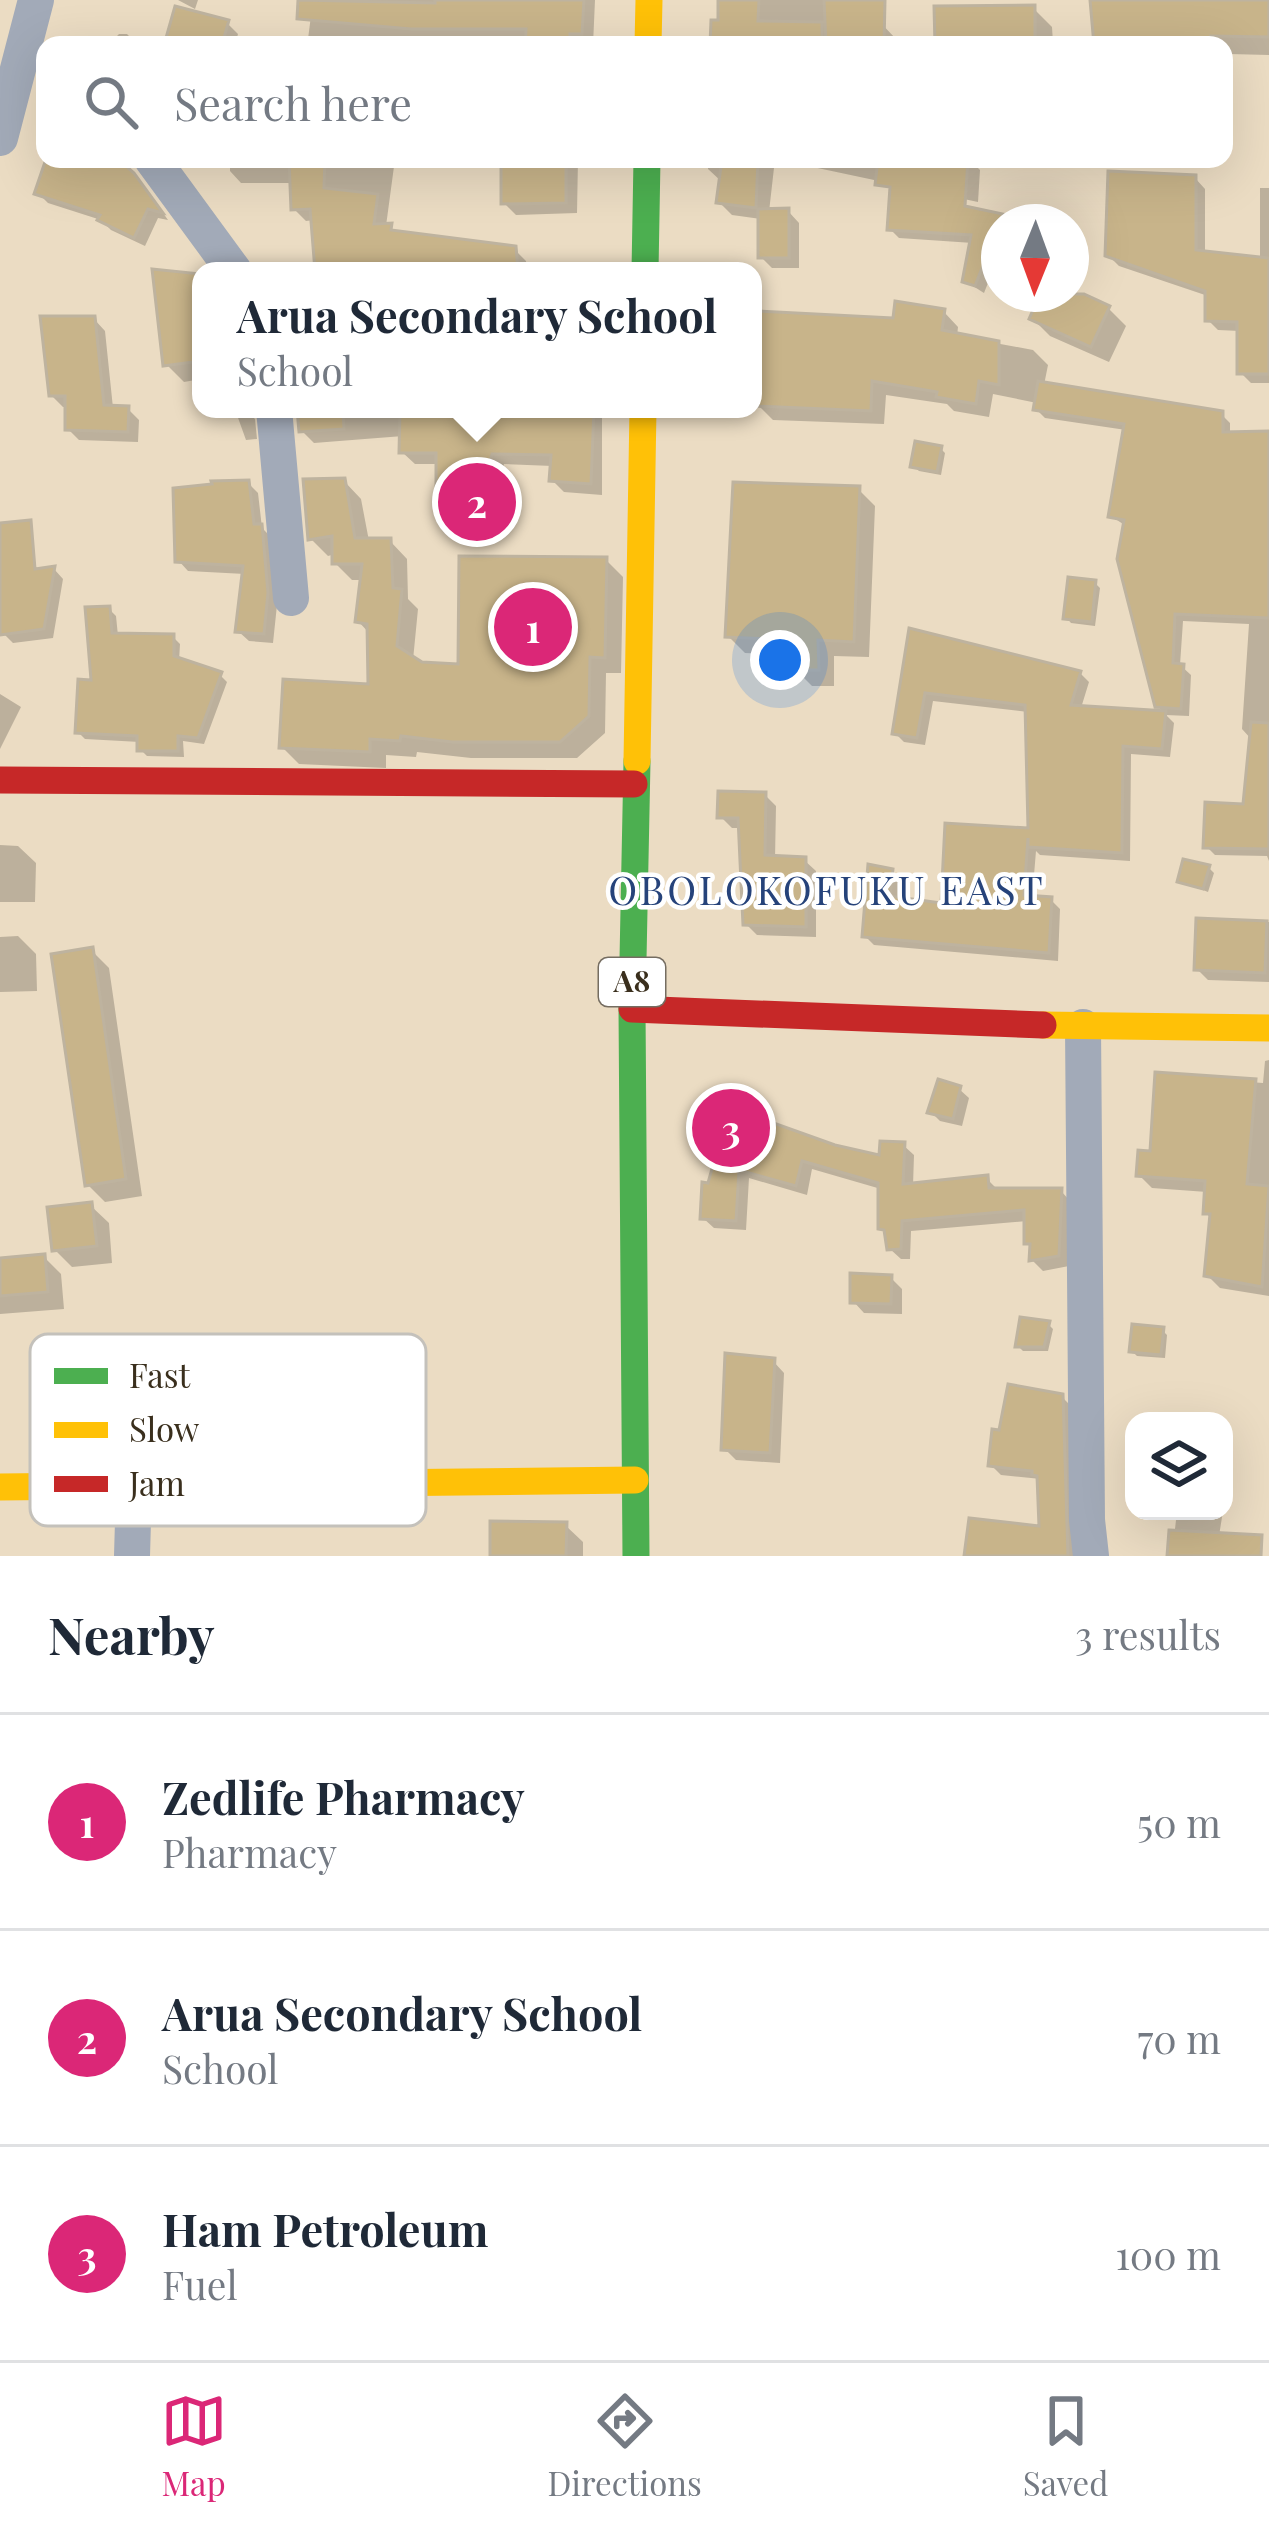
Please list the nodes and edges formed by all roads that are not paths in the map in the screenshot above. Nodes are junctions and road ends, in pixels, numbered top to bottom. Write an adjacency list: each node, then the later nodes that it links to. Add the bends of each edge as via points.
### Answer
1 (36, 0): 4 (street)
2 (649, 0): 3 (street)
3 (648, 36)
4 (33, 67): 5 (street)
5 (0, 138)
6 (159, 168): 8 (street)
7 (647, 168): 9 (street)
8 (227, 262)
9 (645, 262)
10 (275, 418): 12 (street)
11 (643, 418): 14 (street, A8)
12 (291, 598)
13 (0, 780): 14 (street)
14 (634, 784): 15 (street, A8)
15 (632, 1009): 16 (street); 18 (street, A8)
16 (1083, 1027): 17 (street); 25 (street)
17 (1269, 1028)
18 (635, 1480): 19 (street); 24 (street, A8)
19 (426, 1483)
20 (0, 1487): 21 (street)
21 (30, 1487)
22 (133, 1526): 23 (street)
23 (132, 1556)
24 (636, 1556)
25 (1091, 1556)

